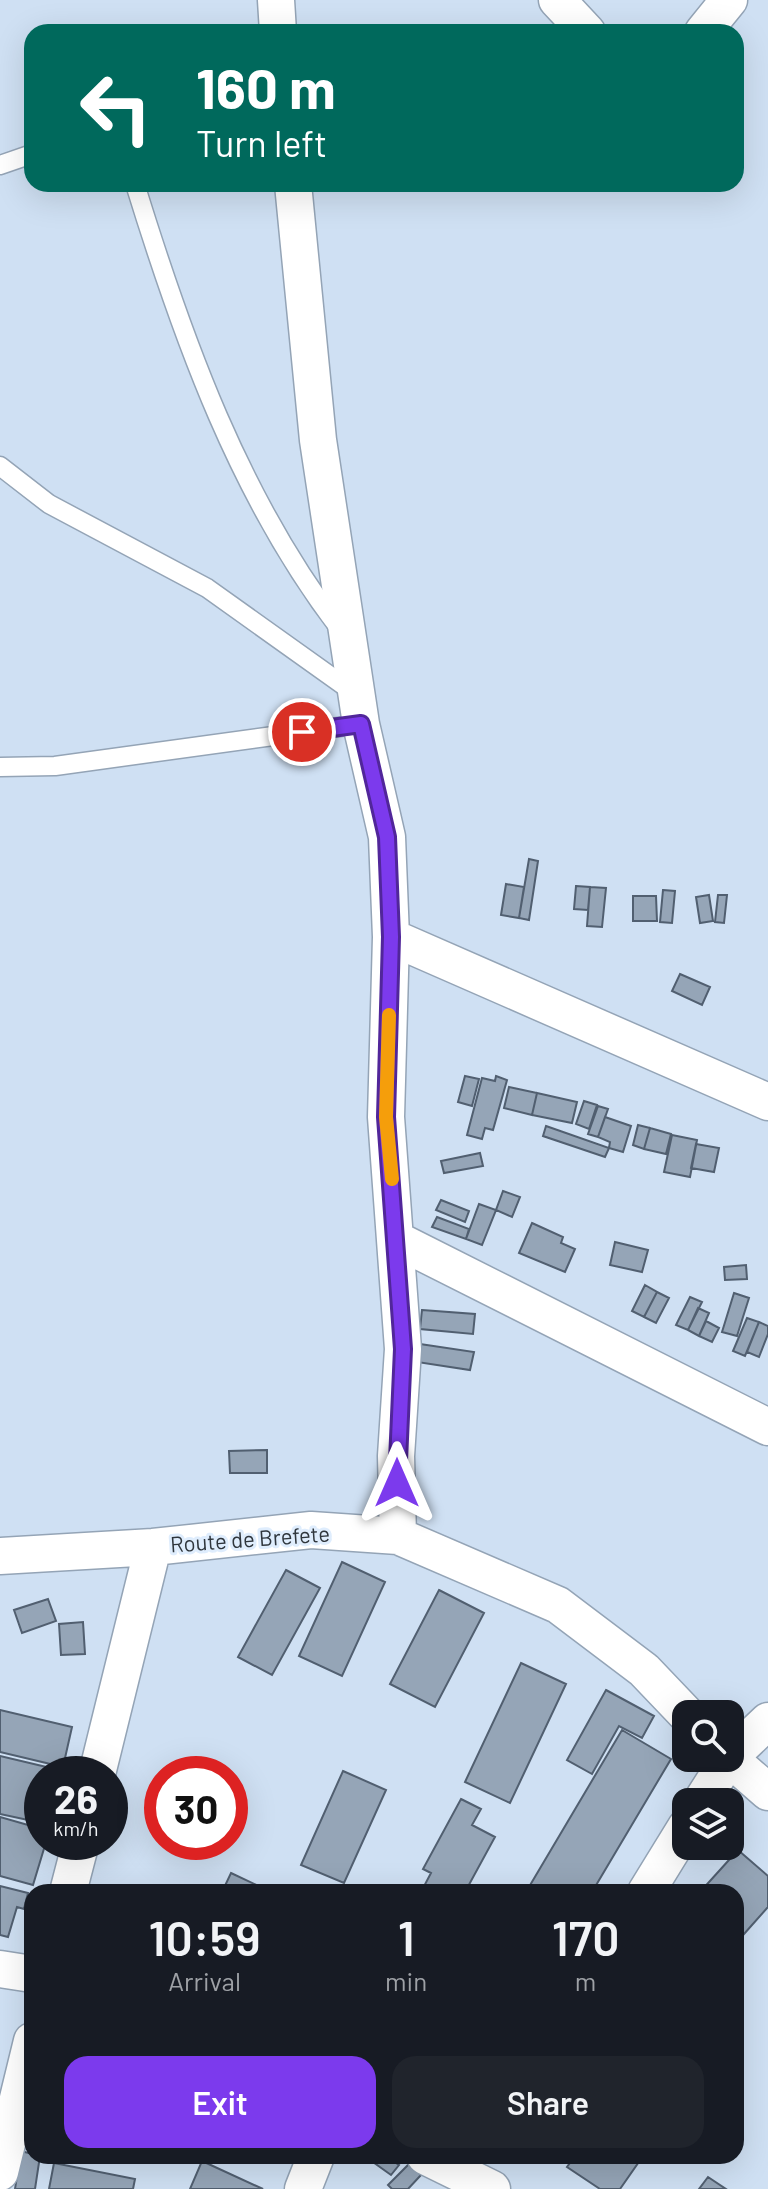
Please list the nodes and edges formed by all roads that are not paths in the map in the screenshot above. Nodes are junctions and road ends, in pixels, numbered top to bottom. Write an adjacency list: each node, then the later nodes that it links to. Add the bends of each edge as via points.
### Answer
1 (276, 0): 4 (street)
2 (557, 0): 5 (street)
3 (729, 0): 6 (street)
4 (278, 24)
5 (580, 24)
6 (710, 24)
7 (24, 157): 8 (lane)
8 (0, 165)
9 (137, 192): 12 (lane, via 206,389 251,487 301,578)
10 (294, 192): 12 (street, via 318,440)
11 (0, 466): 13 (lane, via 49,504 207,588)
12 (349, 641): 13 (street)
13 (359, 709): 14 (lane, via 55,766); 15 (street, via 387,837)
14 (0, 767)
15 (391, 937): 16 (street); 17 (street, via 386,1117)
16 (768, 1102)
17 (397, 1240): 18 (street); 19 (street, via 403,1349 396,1456)
18 (768, 1427)
19 (398, 1536): 20 (street, Route de Brefete, via 311,1530); 22 (street, Route de Brefete, via 558,1605 644,1670)
20 (153, 1547): 21 (street, Route de Brefete); 25 (street)
21 (0, 1556)
22 (673, 1700)
23 (768, 1721): 24 (street)
24 (744, 1743)
25 (101, 1756)
26 (744, 1770): 27 (street)
27 (768, 1792)
28 (672, 1850): 31 (street)
29 (76, 1860): 30 (street)
30 (70, 1884)
31 (651, 1884)
32 (0, 1969): 33 (street)
33 (24, 1973)
34 (24, 2074): 37 (street)
35 (313, 2164): 39 (street)
36 (450, 2164): 38 (street)
37 (0, 2172)
38 (481, 2174)
39 (303, 2189)

